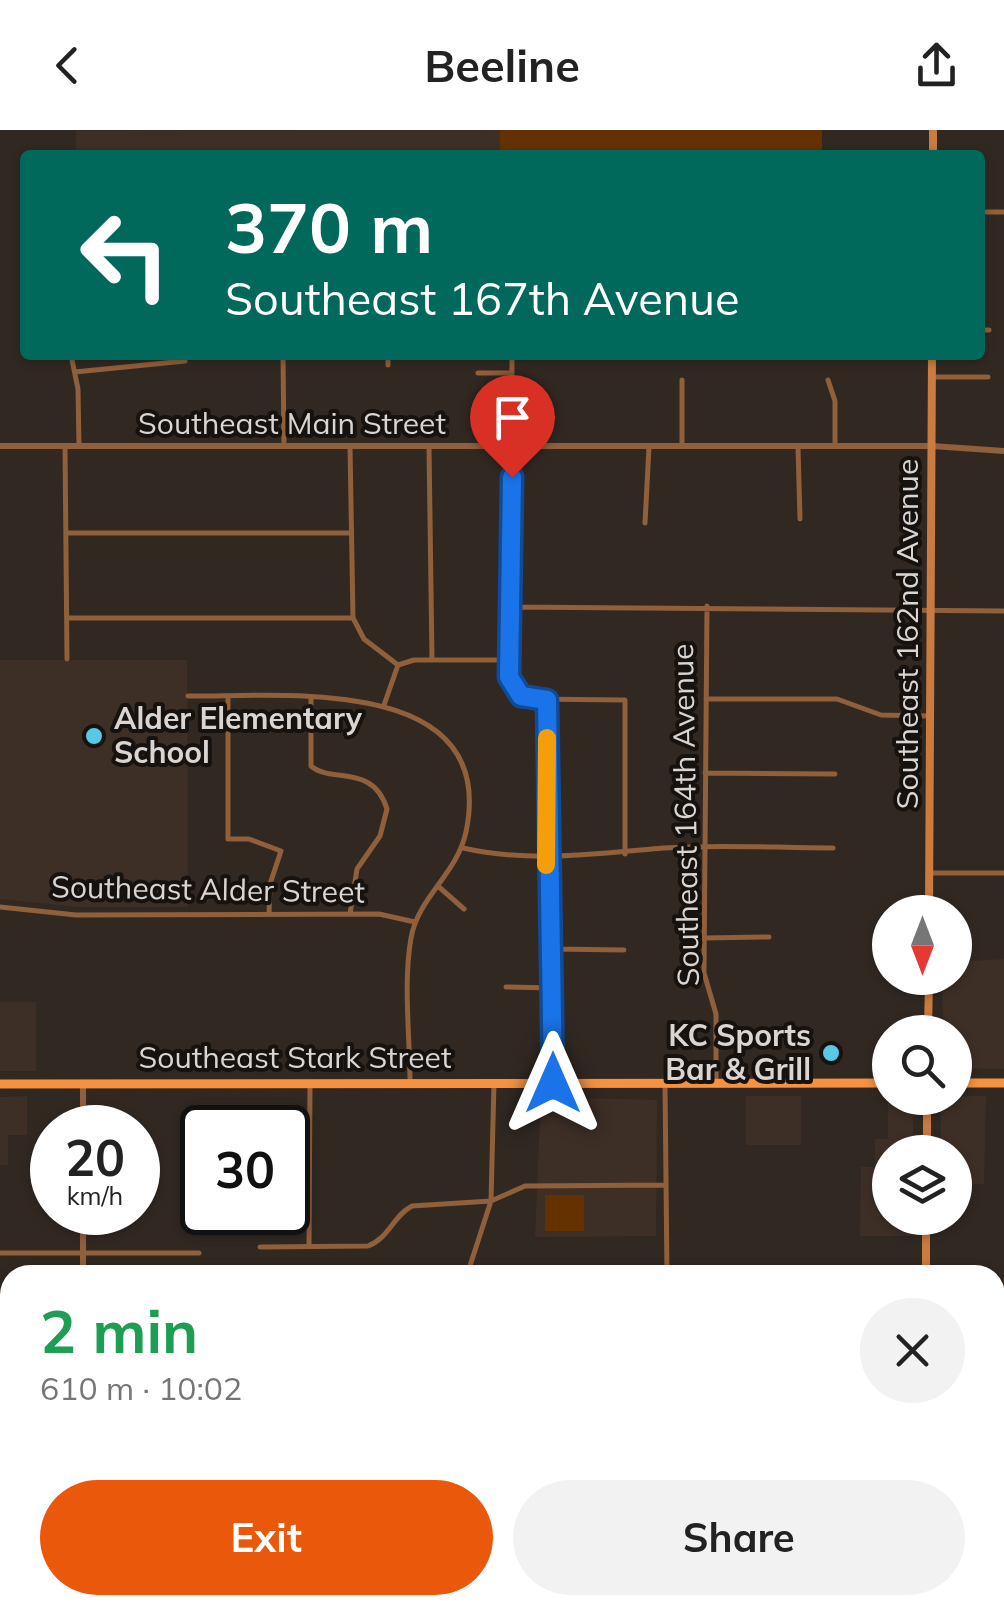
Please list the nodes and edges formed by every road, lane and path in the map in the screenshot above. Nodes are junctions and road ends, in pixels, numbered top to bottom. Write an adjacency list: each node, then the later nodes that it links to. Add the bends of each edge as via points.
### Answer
1 (985, 330): 2 (street)
2 (989, 330)
3 (72, 360): 10 (street)
4 (283, 360): 20 (street)
5 (388, 360): 9 (street)
6 (512, 360): 11 (street)
7 (932, 360): 13 (main road, Southeast 162nd Avenue)
8 (186, 361): 10 (street)
9 (388, 365)
10 (75, 372): 19 (street)
11 (512, 373): 12 (street); 23 (street)
12 (478, 374)
13 (932, 377): 14 (street); 28 (main road, Southeast 162nd Avenue)
14 (988, 377)
15 (682, 380): 25 (street)
16 (828, 380): 27 (street)
17 (0, 446): 18 (street, Southeast Main Street)
18 (66, 446): 19 (street, Southeast Main Street); 32 (street)
19 (79, 446): 20 (street, Southeast Main Street)
20 (284, 446): 21 (street, Southeast Main Street)
21 (350, 446): 22 (street, Southeast Main Street); 33 (street)
22 (430, 446): 23 (street, Southeast Main Street); 41 (street)
23 (512, 446): 24 (street, Southeast Main Street); 34 (street)
24 (649, 446): 25 (street, Southeast Main Street); 31 (street)
25 (682, 446): 26 (street, Southeast Main Street)
26 (798, 446): 27 (street, Southeast Main Street); 30 (street)
27 (836, 446): 28 (street, Southeast Main Street)
28 (932, 446): 29 (street, Southeast Main Street); 36 (main road, Southeast 162nd Avenue)
29 (1004, 451)
30 (800, 519)
31 (645, 523)
32 (66, 533): 33 (street); 38 (street)
33 (350, 533): 39 (street)
34 (509, 606): 35 (street); 42 (street)
35 (706, 606): 36 (street); 47 (street, Southeast 164th Avenue)
36 (931, 609): 37 (street); 50 (main road, Southeast 162nd Avenue)
37 (1004, 611)
38 (67, 618): 39 (street); 40 (street)
39 (353, 618): 43 (street, via 364,639)
40 (67, 658)
41 (432, 660): 42 (street); 43 (street)
42 (509, 660): 48 (street, via 516,691)
43 (398, 666): 49 (street)
44 (188, 696): 45 (street)
45 (228, 697): 46 (street); 66 (street, via 228,838 281,851)
46 (310, 697): 49 (street); 67 (street, via 310,766 361,780 377,790 388,810 380,836 357,869)
47 (706, 699): 50 (street, via 837,700 881,715); 53 (street, Southeast 164th Avenue)
48 (547, 700): 58 (street, via 625,700); 59 (street)
49 (384, 705): 52 (street, via 422,723)
50 (930, 716): 60 (main road, Southeast 162nd Avenue)
51 (466, 745): 52 (street)
52 (456, 752): 55 (street, via 467,784)
53 (705, 773): 54 (street); 56 (street, Southeast 164th Avenue)
54 (834, 774)
55 (462, 848): 59 (street); 62 (street)
56 (705, 848): 57 (street); 58 (street); 69 (street, Southeast 164th Avenue)
57 (833, 848)
58 (625, 854): 59 (street)
59 (546, 855): 71 (street)
60 (929, 873): 61 (street); 63 (main road, Southeast 162nd Avenue)
61 (1004, 873)
62 (439, 887): 65 (street); 68 (street)
63 (929, 895)
64 (0, 906): 66 (street, Southeast Alder Street, via 74,915)
65 (464, 910)
66 (269, 914): 67 (street, Southeast Alder Street)
67 (350, 914): 68 (street, Southeast Alder Street)
68 (415, 922): 75 (street)
69 (704, 938): 70 (street); 77 (street, Southeast 164th Avenue, via 704,981 716,1014)
70 (769, 938)
71 (554, 949): 72 (street); 74 (street)
72 (624, 950)
73 (506, 988): 74 (street)
74 (553, 988): 76 (street)
75 (410, 1083): 82 (main road, Southeast Stark Street); 83 (main road, Southeast Stark Street)
76 (553, 1083): 83 (main road, Southeast Stark Street); 84 (main road, Southeast Stark Street)
77 (716, 1083): 78 (main road, Southeast Stark Street); 84 (main road, Southeast Stark Street)
78 (872, 1083)
79 (972, 1083): 85 (main road)
80 (0, 1084): 81 (main road, Southeast Stark Street)
81 (83, 1084): 82 (main road, Southeast Stark Street); 86 (street)
82 (310, 1084): 92 (street)
83 (494, 1084): 88 (street)
84 (665, 1084): 87 (street)
85 (1004, 1084)
86 (83, 1105)
87 (666, 1185): 88 (street, via 525,1186); 100 (street)
88 (490, 1202): 92 (street, via 412,1206 368,1246); 96 (street)
89 (83, 1235): 94 (street)
90 (926, 1235): 101 (main road)
91 (260, 1247): 92 (street)
92 (310, 1247)
93 (0, 1253): 94 (street)
94 (83, 1253): 95 (street); 98 (street)
95 (199, 1254)
96 (477, 1254): 97 (street); 99 (street)
97 (486, 1258)
98 (83, 1265)
99 (472, 1265)
100 (667, 1265)
101 (926, 1265)
102 (213, 1615): 103 (street)
103 (264, 1615)

